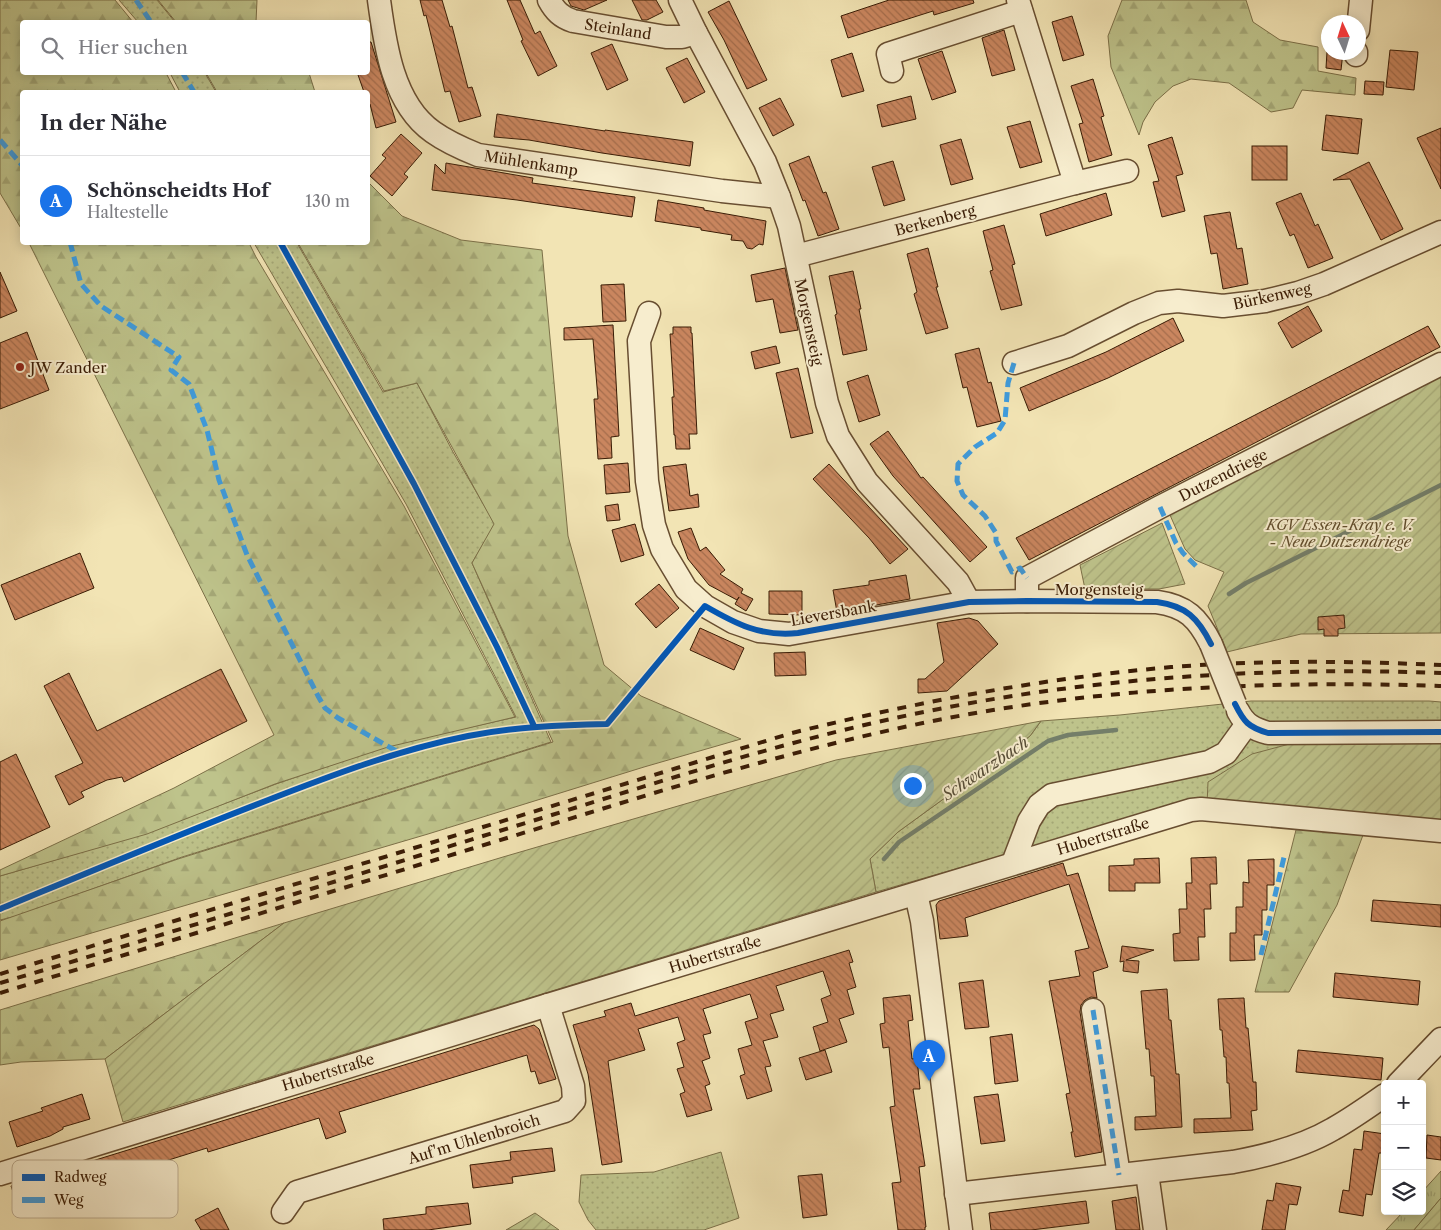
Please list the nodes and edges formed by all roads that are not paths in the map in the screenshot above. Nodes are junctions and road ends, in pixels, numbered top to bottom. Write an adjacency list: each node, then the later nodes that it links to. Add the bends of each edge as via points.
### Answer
1 (379, 0): 11 (street, Mühlenkamp, via 391,64 406,100 432,132 457,147 478,155)
2 (549, 0): 7 (street, Steinland, via 556,12 573,22 666,37 682,37)
3 (680, 0): 7 (street, Morgensteig)
4 (1362, 0): 6 (street)
5 (1019, 5): 8 (street, via 888,54); 10 (street)
6 (1360, 15)
7 (696, 32): 11 (street, Morgensteig, via 765,162)
8 (892, 71)
9 (1127, 171): 10 (street, Berkenberg)
10 (1075, 183): 13 (street, Berkenberg)
11 (779, 197): 13 (street, Morgensteig)
12 (1441, 232): 15 (street, Bürkenweg, via 1298,293 1223,306 1159,303 1068,346)
13 (796, 256): 18 (street, Morgensteig, via 826,403 838,436 867,482 958,582)
14 (649, 313): 18 (street, Lieversbank, via 639,341 650,504 662,549 686,589 705,606 733,622 779,634)
15 (1014, 363)
16 (1441, 364): 17 (street, Dutzendriege, via 1027,578)
17 (1027, 601): 18 (street, Morgensteig); 19 (street, Morgensteig, bridge, via 1157,602 1168,603 1194,616 1211,644 1235,704)
18 (969, 602)
19 (1247, 724): 20 (street, via 1268,733); 22 (street, via 1226,753 1209,762 1052,795 1039,804 1029,821)
20 (1441, 732)
21 (1441, 831): 22 (street, Hubertstraße, via 1201,809)
22 (1013, 863): 23 (street, Hubertstraße)
23 (916, 894): 24 (street, Hubertstraße); 34 (street, via 922,920)
24 (548, 1005): 29 (street, Hubertstraße); 35 (street, Auf'm Uhlenbroich, via 574,1086 574,1101 565,1111 297,1192)
25 (1093, 1010): 33 (street)
26 (1441, 1039): 27 (street)
27 (1402, 1080)
28 (1381, 1098): 31 (street, via 1331,1130 1258,1158)
29 (45, 1160)
30 (12, 1170): 32 (street, Hubertstraße)
31 (1147, 1173): 33 (street); 37 (street)
32 (0, 1174)
33 (1119, 1176): 34 (street)
34 (956, 1194): 36 (street)
35 (283, 1212)
36 (962, 1230)
37 (1155, 1230)

